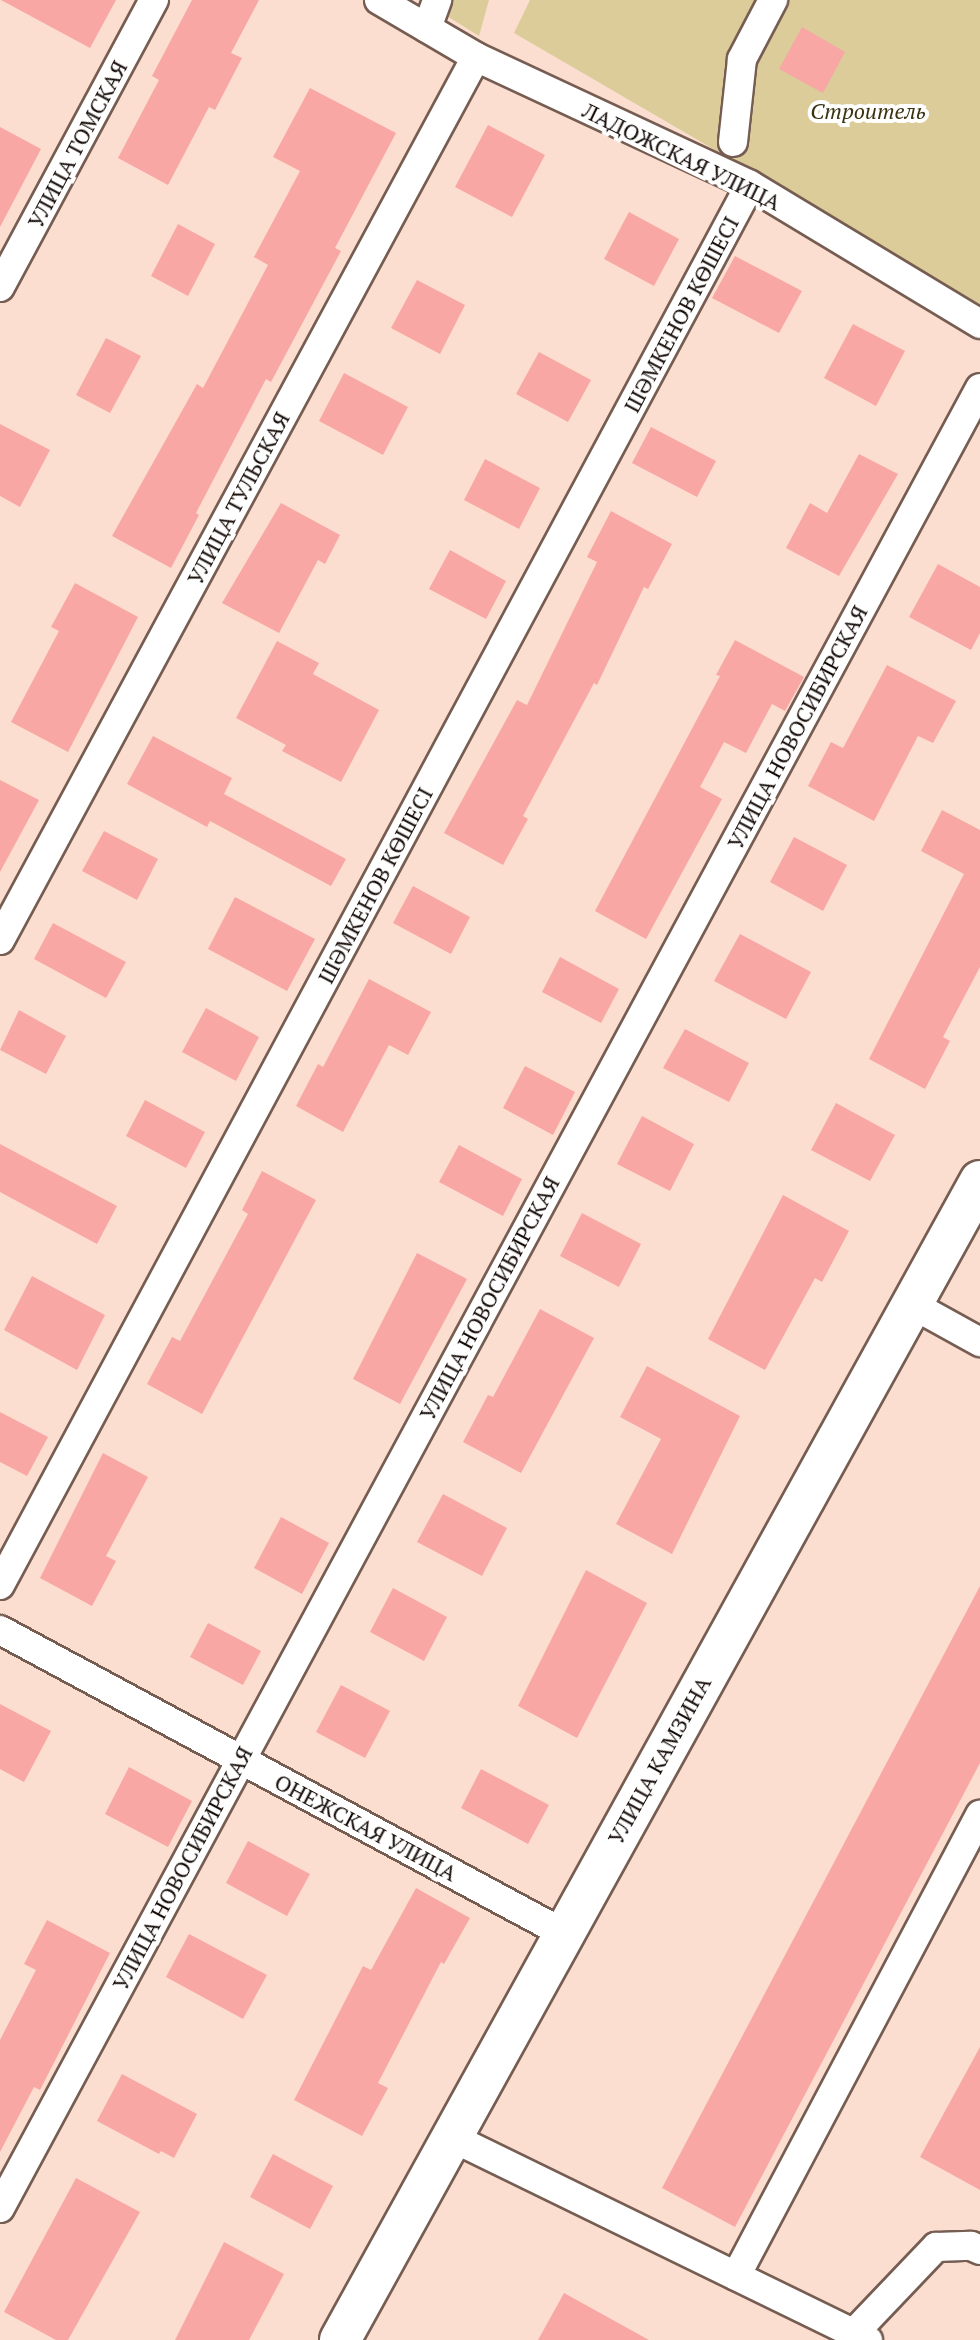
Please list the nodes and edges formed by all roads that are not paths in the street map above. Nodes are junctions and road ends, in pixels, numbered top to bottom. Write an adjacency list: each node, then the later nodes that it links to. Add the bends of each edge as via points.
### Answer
1 (154, 0): 9 (street, УЛИЦА ТОМСКАЯ)
2 (379, 0): 5 (street, ЛАДОЖСКАЯ УЛИЦА)
3 (437, 0): 5 (street)
4 (773, 0): 7 (street, via 742,59)
5 (427, 28): 6 (street, ЛАДОЖСКАЯ УЛИЦА)
6 (476, 57): 8 (street, ЛАДОЖСКАЯ УЛИЦА); 12 (street, УЛИЦА ТУЛЬСКАЯ)
7 (733, 142)
8 (750, 185): 10 (street, ЛАДОЖСКАЯ УЛИЦА); 16 (street, ШӘМКЕНОВ КӨШЕСІ)
9 (0, 287)
10 (980, 324)
11 (980, 388): 18 (street, УЛИЦА НОВОСИБИРСКАЯ)
12 (0, 940)
13 (980, 1181): 14 (main road, УЛИЦА КАМЗИНА)
14 (913, 1305): 15 (street); 20 (main road, УЛИЦА КАМЗИНА)
15 (980, 1342)
16 (0, 1585)
17 (0, 1630): 18 (street, ОНЕЖСКАЯ УЛИЦА)
18 (240, 1759): 20 (street, ОНЕЖСКАЯ УЛИЦА); 22 (street, УЛИЦА НОВОСИБИРСКАЯ)
19 (980, 1815): 24 (street)
20 (563, 1933): 21 (main road, УЛИЦА КАМЗИНА)
21 (451, 2137): 24 (street); 26 (main road, УЛИЦА КАМЗИНА)
22 (0, 2208)
23 (980, 2250): 25 (street, via 936,2247)
24 (736, 2276): 25 (street)
25 (861, 2337)
26 (340, 2340)

